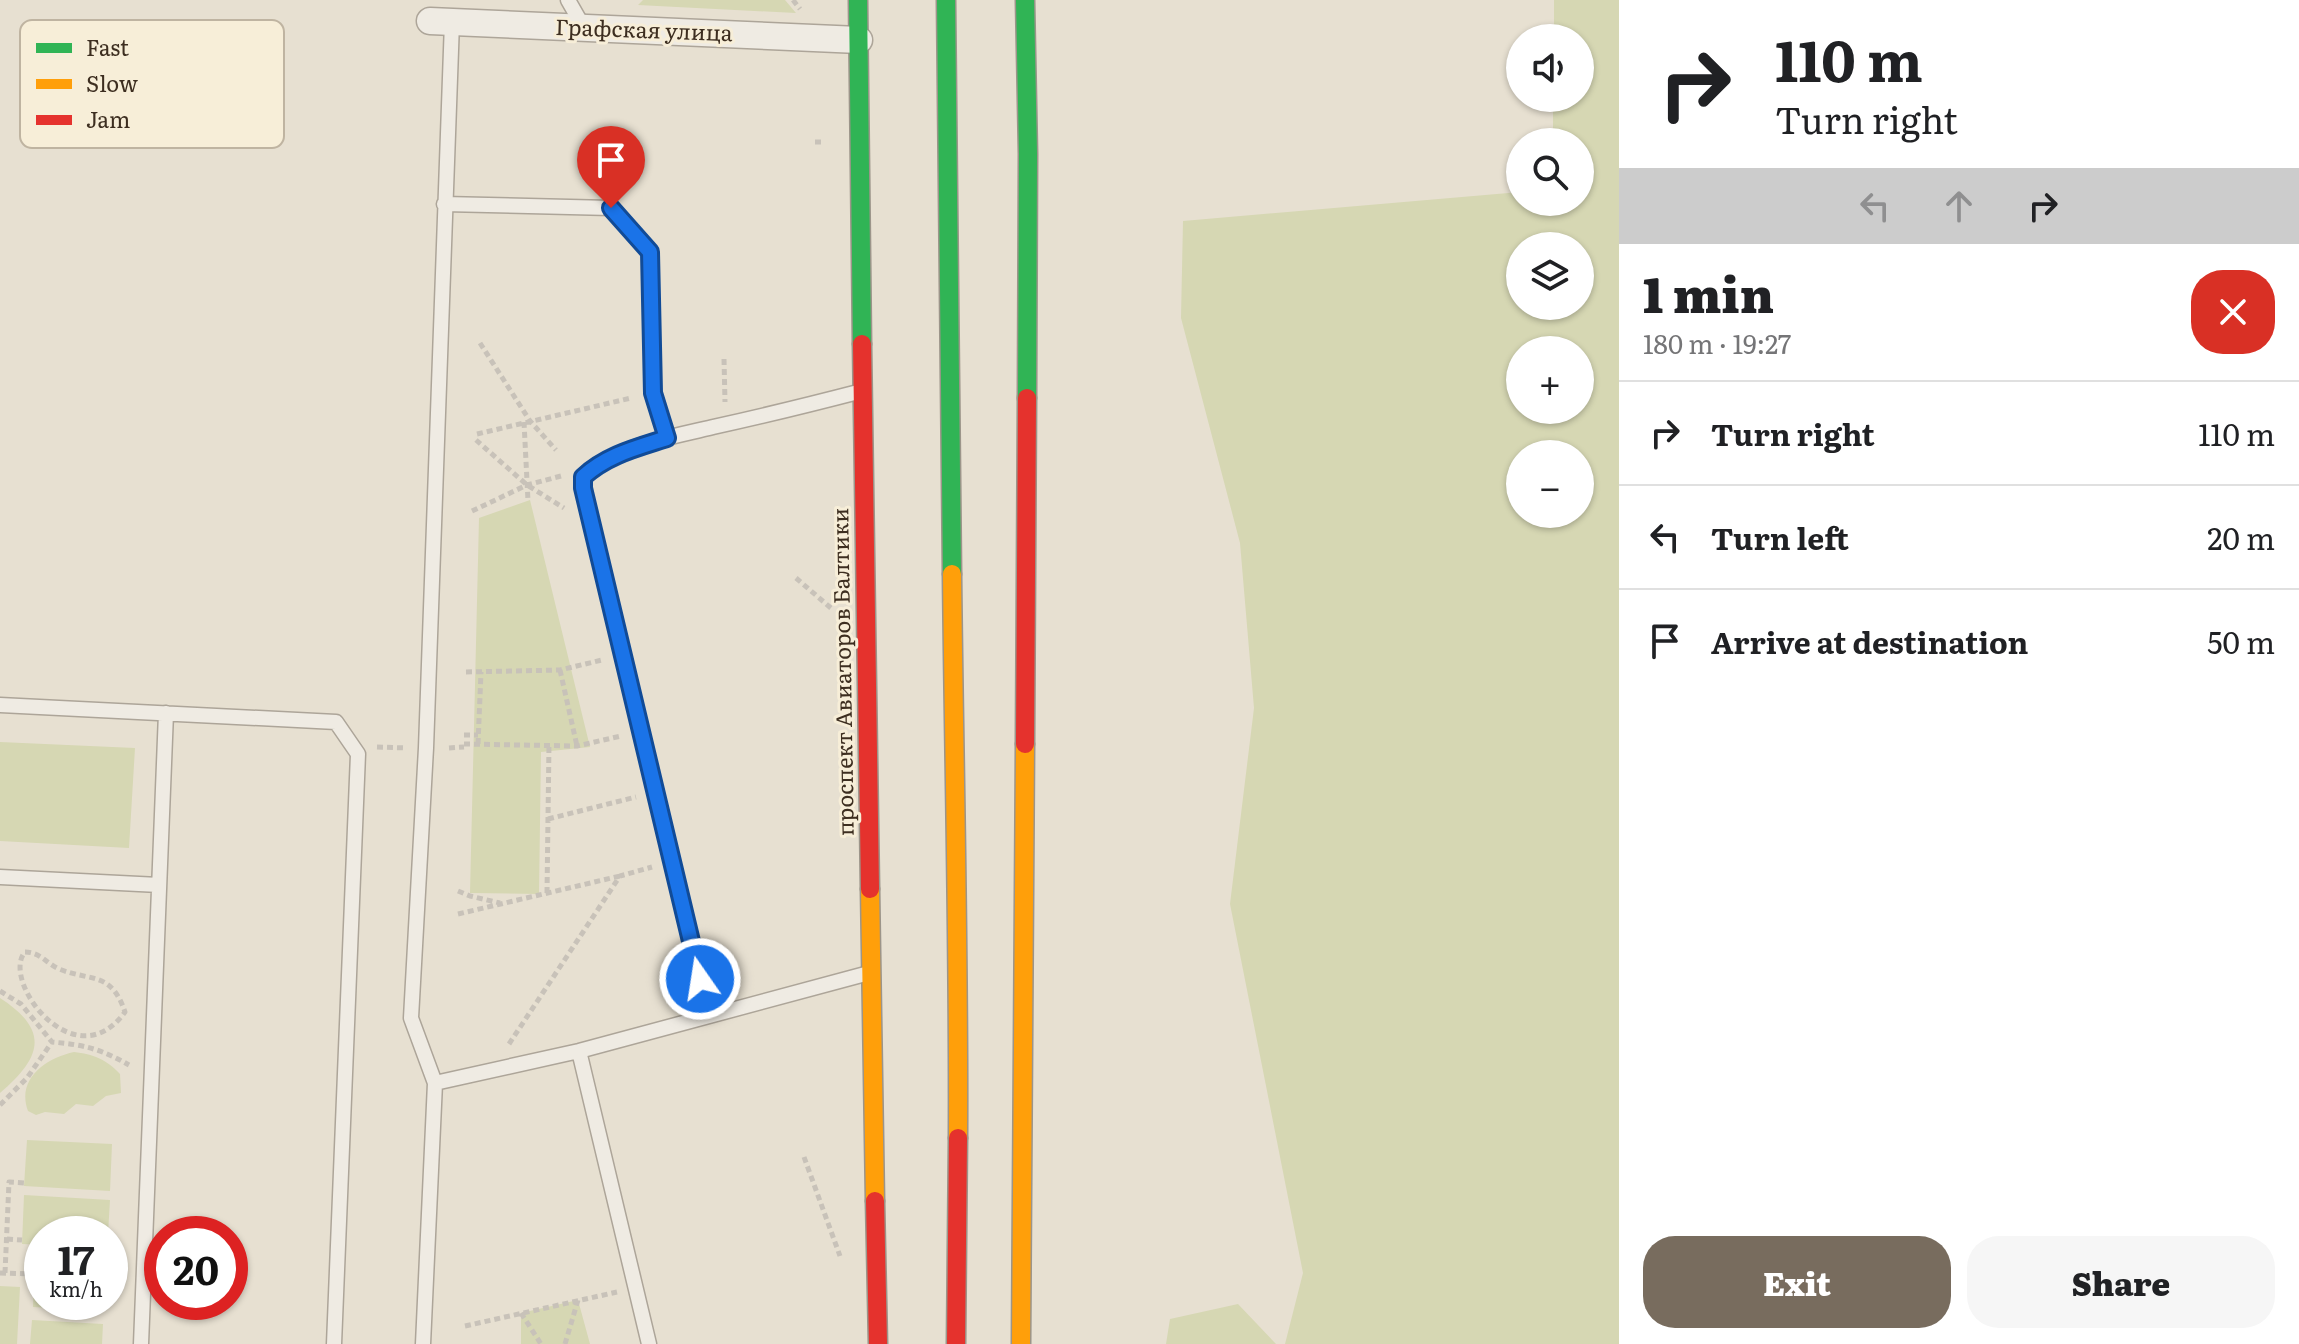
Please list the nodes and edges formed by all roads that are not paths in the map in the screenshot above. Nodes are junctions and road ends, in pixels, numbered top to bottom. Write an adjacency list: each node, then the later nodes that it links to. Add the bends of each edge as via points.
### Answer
1 (568, 0): 6 (lane)
2 (858, 0): 7 (street, проспект Авиаторов Балтики)
3 (946, 0): 24 (street, via 959,986)
4 (1025, 0): 25 (street)
5 (441, 21): 6 (street, Графская улица); 8 (lane)
6 (584, 28): 7 (street, Графская улица)
7 (859, 40): 9 (street, проспект Авиаторов Балтики)
8 (444, 204): 10 (lane, via 611,208 650,252 653,393); 18 (lane, via 426,748 411,1018)
9 (865, 391): 10 (lane); 15 (street, проспект Авиаторов Балтики)
10 (667, 438): 16 (lane, via 595,466 583,477 583,488)
11 (0, 705): 12 (lane)
12 (166, 713): 14 (lane); 20 (lane, via 336,722 358,754)
13 (0, 877): 14 (lane)
14 (159, 885): 19 (lane)
15 (871, 972): 16 (lane); 23 (street, проспект Авиаторов Балтики)
16 (709, 1015): 17 (lane)
17 (579, 1051): 18 (lane); 22 (lane)
18 (435, 1083): 21 (lane)
19 (141, 1344)
20 (334, 1344)
21 (423, 1344)
22 (649, 1344)
23 (878, 1344)
24 (956, 1344)
25 (1021, 1344)

